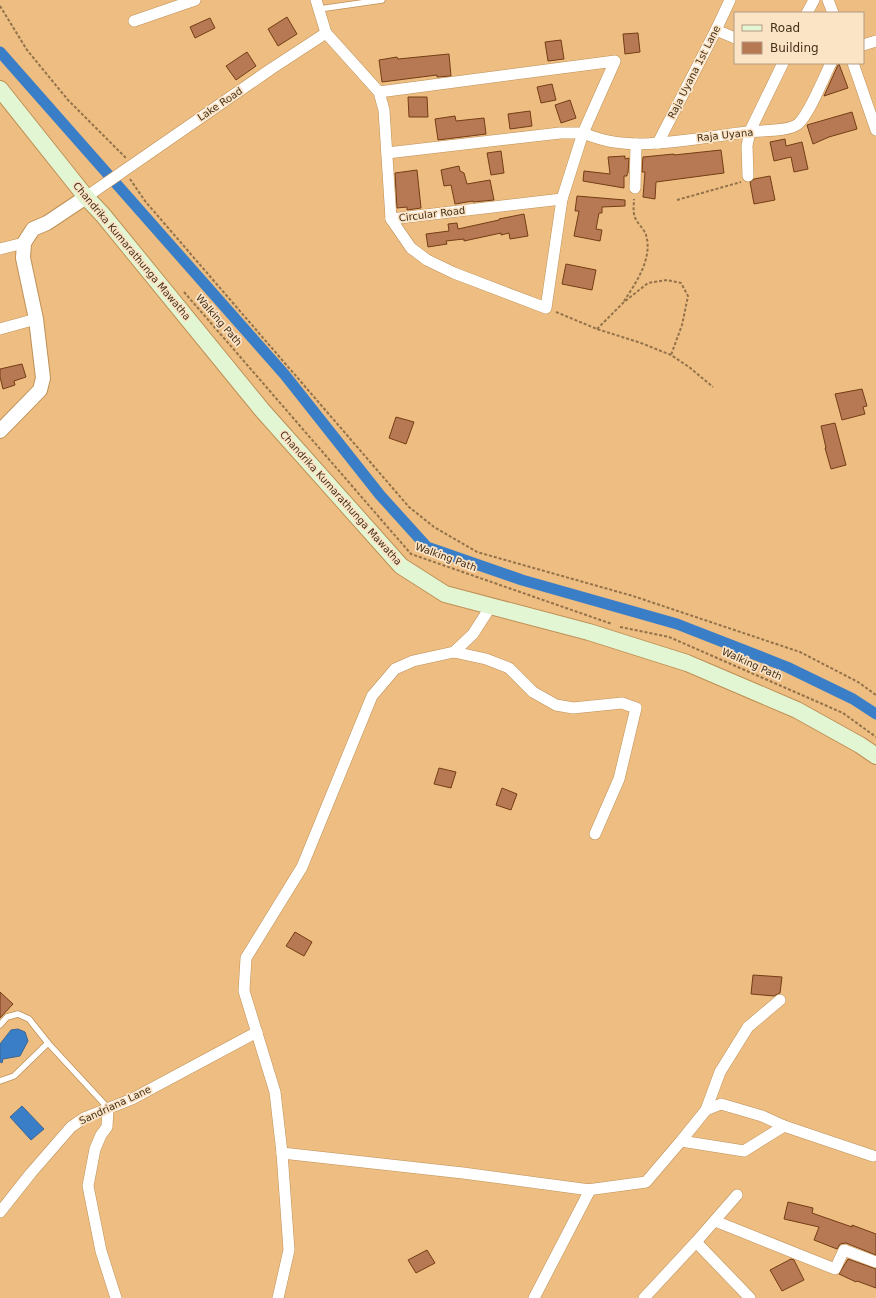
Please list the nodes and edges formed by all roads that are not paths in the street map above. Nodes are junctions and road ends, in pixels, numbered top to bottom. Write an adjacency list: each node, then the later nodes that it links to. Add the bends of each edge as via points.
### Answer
1 (195, 0): 10 (street)
2 (382, 0): 6 (lane)
3 (730, 0): 11 (street, Raja Uyana 1st Lane)
4 (814, 0): 8 (street)
5 (828, 0): 9 (street)
6 (359, 2): 7 (lane)
7 (317, 4): 12 (street)
8 (808, 12)
9 (832, 12)
10 (134, 21)
11 (716, 30): 13 (street); 24 (street, Raja Uyana 1st Lane)
12 (326, 33): 20 (street, Circular Road); 29 (street, Lake Road)
13 (734, 38)
14 (876, 41): 15 (street)
15 (864, 45)
16 (783, 64): 22 (street)
17 (831, 64): 22 (street, Raja Uyana, via 804,118 797,125 769,131)
18 (853, 64): 21 (street)
19 (0, 89): 29 (main road, Chandrika Kumarathunga Mawatha)
20 (379, 92): 23 (street, via 616,61); 26 (street, Circular Road, via 384,110)
21 (876, 130)
22 (750, 131): 24 (street, Raja Uyana); 27 (street, via 747,146)
23 (583, 133): 25 (street, Raja Uyana, via 606,142); 26 (street, via 560,133); 30 (street)
24 (658, 143): 25 (street, Raja Uyana)
25 (636, 144): 28 (street)
26 (387, 152): 31 (street, Circular Road)
27 (748, 176)
28 (635, 188)
29 (91, 193): 32 (street, via 47,223 33,229); 37 (main road, Chandrika Kumarathunga Mawatha, via 103,215 262,410 401,566 444,594)
30 (562, 199): 31 (street, Circular Road); 31 (street, via 546,308 427,260 411,248)
31 (391, 219)
32 (24, 243): 33 (street); 34 (street, via 23,258)
33 (0, 249)
34 (36, 319): 35 (street); 36 (street, via 43,378 40,390)
35 (0, 329)
36 (0, 431)
37 (490, 606): 38 (street, via 473,634); 39 (main road, Chandrika Kumarathunga Mawatha, via 589,632 687,663 798,710)
38 (454, 652): 40 (street, via 486,659 509,668 533,692 556,705 573,708 622,703 636,708 619,779); 43 (street, via 413,661 395,669 372,696 302,866 246,958 244,991)
39 (876, 756)
40 (595, 834)
41 (780, 1000): 47 (street, via 748,1027 720,1072)
42 (0, 1025): 44 (lane, via 7,1017 18,1014 29,1018)
43 (257, 1032): 46 (street, Sandriana Lane, via 132,1099); 50 (street, via 275,1092)
44 (48, 1043): 45 (lane, via 14,1076); 46 (lane)
45 (0, 1081)
46 (108, 1108): 54 (street, Sandriana Lane, via 84,1118 71,1127); 58 (street, via 107,1127 100,1135 95,1149 88,1186 101,1251)
47 (706, 1110): 48 (street, via 721,1104 762,1116); 49 (street)
48 (784, 1126): 49 (street, via 744,1151); 51 (street)
49 (681, 1141): 52 (street, via 646,1182)
50 (282, 1153): 52 (street); 59 (street, via 289,1250)
51 (873, 1156)
52 (587, 1190): 60 (street, via 590,1190)
53 (737, 1194): 55 (street)
54 (0, 1212)
55 (715, 1221): 56 (street); 57 (street, via 835,1269 844,1250)
56 (696, 1242): 61 (street); 62 (street)
57 (876, 1262)
58 (116, 1298)
59 (278, 1298)
60 (534, 1298)
61 (644, 1298)
62 (750, 1298)

